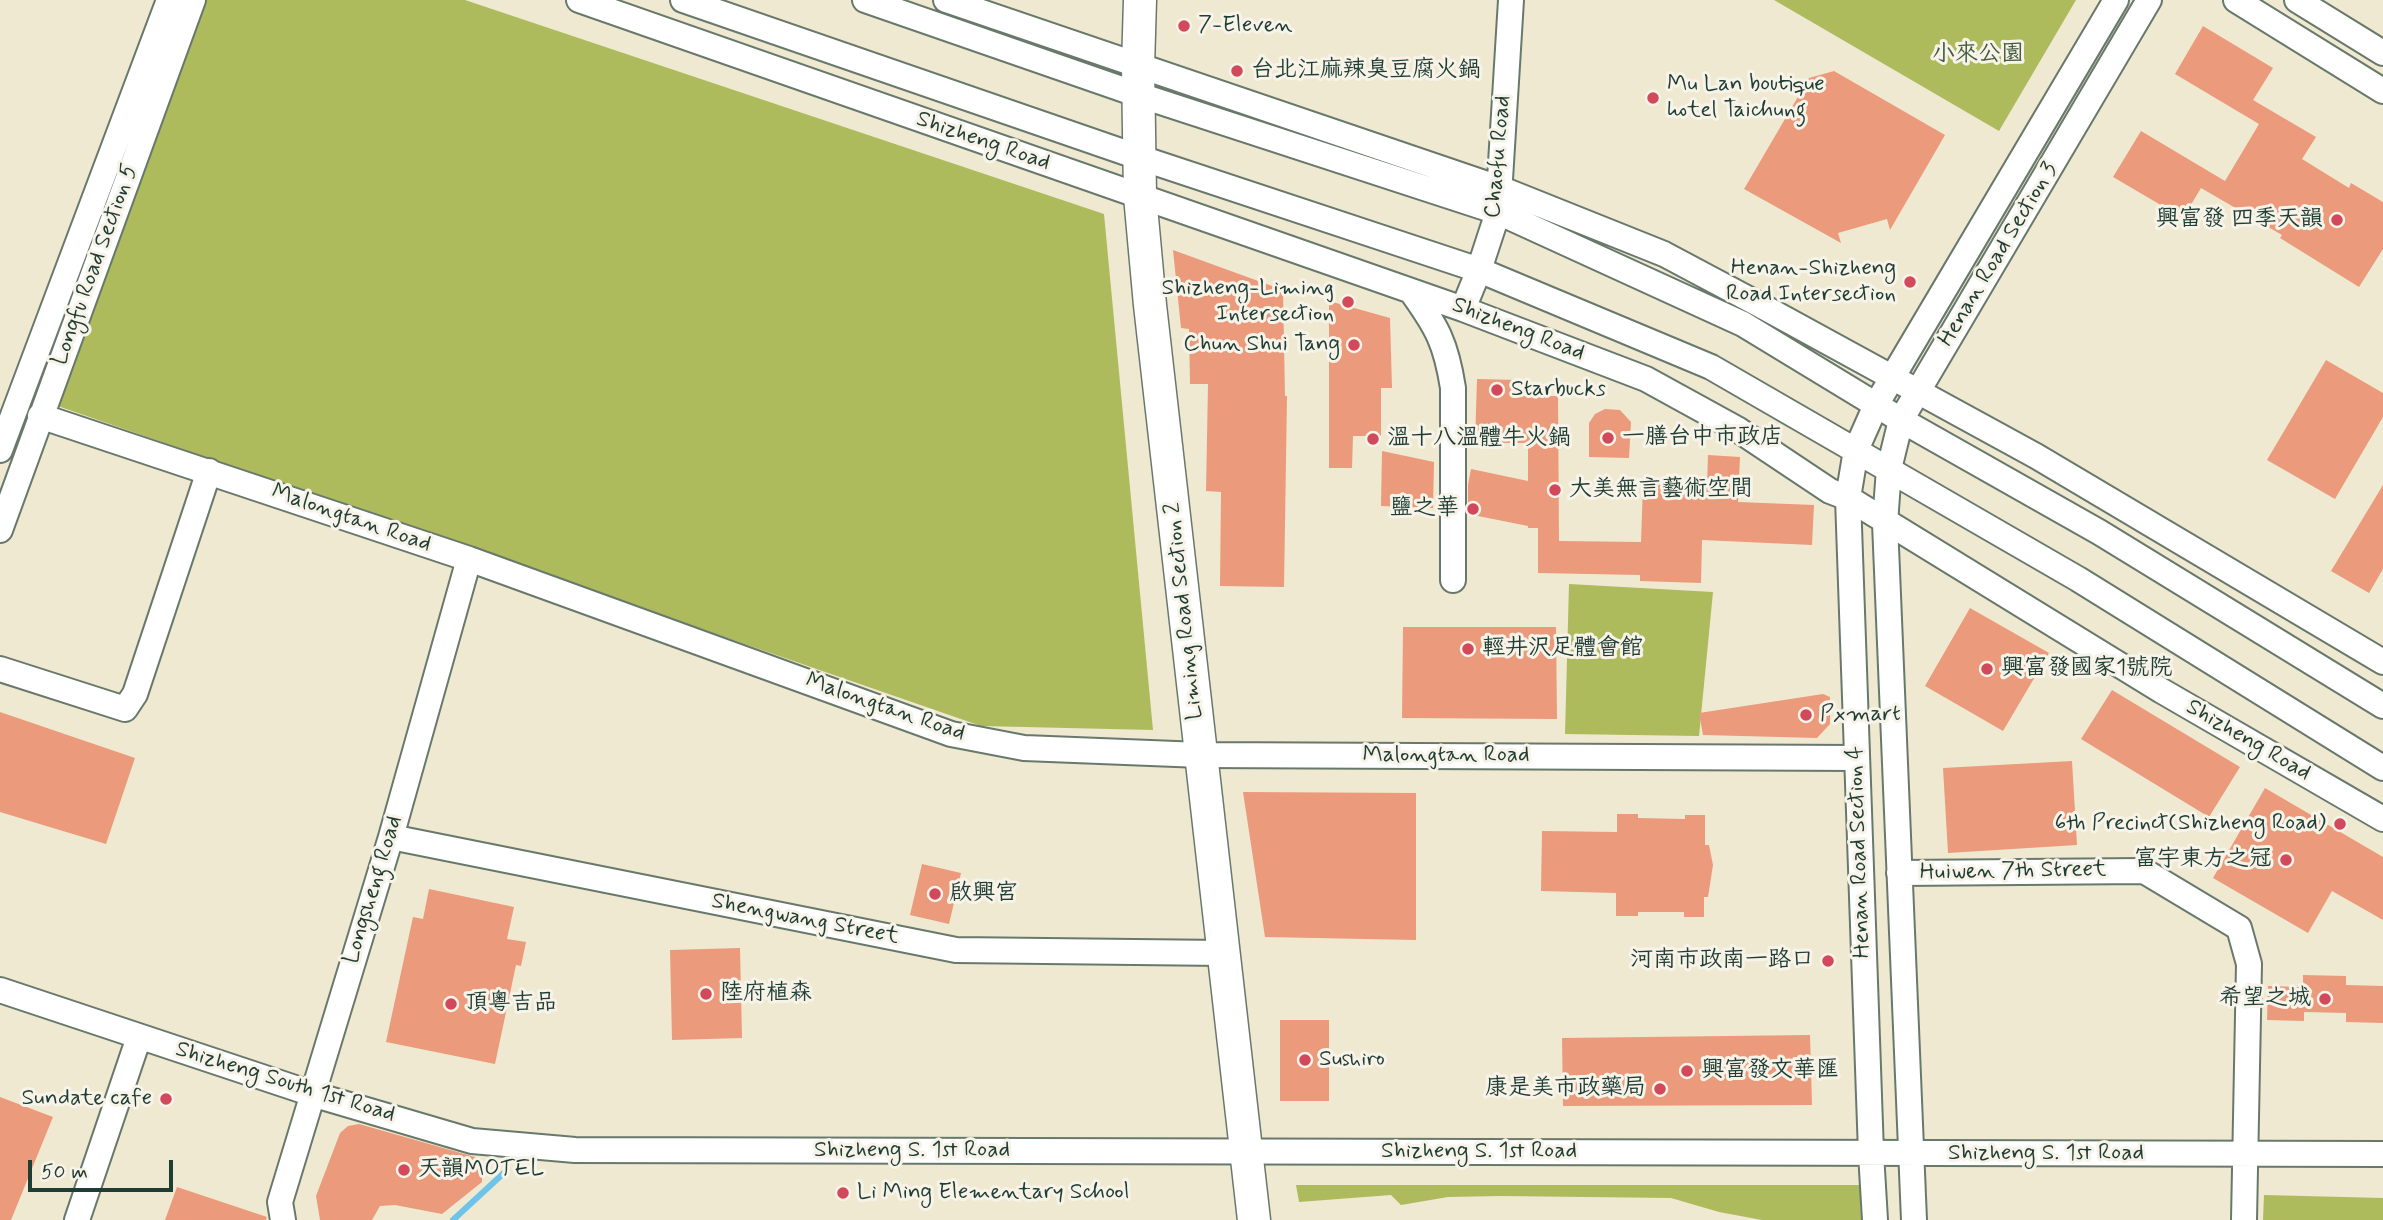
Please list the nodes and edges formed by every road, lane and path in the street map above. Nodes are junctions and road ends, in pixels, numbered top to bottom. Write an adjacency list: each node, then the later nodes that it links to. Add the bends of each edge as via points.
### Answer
1 (169, 0): 25 (street, Longfu Road Section 5)
2 (193, 0): 27 (street, Longfu Road Section 5)
3 (579, 0): 13 (street, Shizheng Road)
4 (683, 0): 17 (street, Shizheng Road)
5 (865, 0): 15 (street)
6 (946, 0): 15 (street)
7 (1140, 0): 15 (main road, Liming Road Section 2)
8 (1511, 0): 19 (street, Chaofu Road)
9 (2116, 0): 23 (street, Henan Road Section 3)
10 (2150, 0): 24 (street, Henan Road Section 3)
11 (2236, 0): 16 (street)
12 (2297, 0): 14 (street)
13 (635, 10): 18 (street, Shizheng Road)
14 (2383, 53)
15 (1138, 81): 17 (main road, Liming Road Section 2); 19 (street)
16 (2383, 91)
17 (1141, 158): 18 (main road, Liming Road Section 2); 20 (street, Shizheng Road)
18 (1140, 196): 21 (street, Shizheng Road); 41 (main road, Liming Road Section 2)
19 (1498, 200): 20 (street, Chaofu Road); 23 (street, via 1664,254); 26 (street, via 1743,324)
20 (1479, 270): 22 (street, Chaofu Road); 30 (street, Shizheng Road, via 1711,368)
21 (1411, 291): 22 (street, Shizheng Road); 37 (street, via 1436,326 1453,388)
22 (1463, 309): 33 (street, Shizheng Road, via 1646,379)
23 (1893, 377): 24 (street); 26 (street, Henan Road Section 3)
24 (1919, 391): 28 (street, Henan Road Section 3); 38 (street)
25 (8, 405): 29 (street, Longfu Road Section 5)
26 (1876, 405): 28 (street); 30 (street, Henan Road Section 4)
27 (40, 416): 32 (street, Malongtan Road); 35 (street, Longfu Road Section 5)
28 (1901, 420): 31 (street, Henan Road Section 3); 40 (street, via 2099,532)
29 (0, 450)
30 (1857, 450): 31 (street, Shizheng Road); 33 (street, Henan Road Section 4)
31 (1889, 469): 34 (street, Henan Road Section 3); 43 (street, Shizheng Road, via 2078,579)
32 (209, 471): 36 (street, Malongtan Road); 39 (street, via 135,694 125,709)
33 (1848, 498): 34 (street, Shizheng Road); 42 (street, Henan Road Section 4)
34 (1885, 523): 44 (street, Shizheng Road); 46 (street, Henan Road Section 4)
35 (0, 530)
36 (469, 559): 41 (street, Malongtan Road, via 951,734 1024,748); 45 (street, Longsheng Road)
37 (1453, 580)
38 (2383, 662)
39 (0, 669)
40 (2383, 706)
41 (1201, 755): 42 (street, Malongtan Road); 47 (main road, Liming Road Section 2)
42 (1857, 758): 52 (street, Henan Road Section 4)
43 (2383, 768)
44 (2383, 819)
45 (391, 837): 47 (street, Shengwang Street, via 956,950); 50 (street, Longsheng Road)
46 (1899, 873): 53 (street, Henan Road Section 4); 55 (street, Huiwen 7th Street, via 2144,871 2239,928 2249,964)
47 (1224, 953): 51 (main road, Liming Road Section 2)
48 (0, 990): 49 (street, Shizheng South 1st Road)
49 (139, 1037): 50 (street, Shizheng South 1st Road); 56 (street)
50 (312, 1093): 51 (street, Shizheng S. 1st Road, via 472,1141 575,1150); 57 (street, Longsheng Road, via 280,1202)
51 (1246, 1151): 52 (street, Shizheng S. 1st Road); 58 (main road, Liming Road Section 2)
52 (1871, 1153): 53 (street, Shizheng S. 1st Road); 59 (street, Henan Road Section 4)
53 (1910, 1153): 55 (street, Shizheng S. 1st Road); 60 (street, Henan Road Section 4)
54 (2383, 1154): 55 (street, Shizheng S. 1st Road)
55 (2246, 1155): 61 (street, Huiwen 7th Street)
56 (77, 1220)
57 (283, 1220)
58 (1254, 1220)
59 (1875, 1220)
60 (1914, 1220)
61 (2244, 1220)

